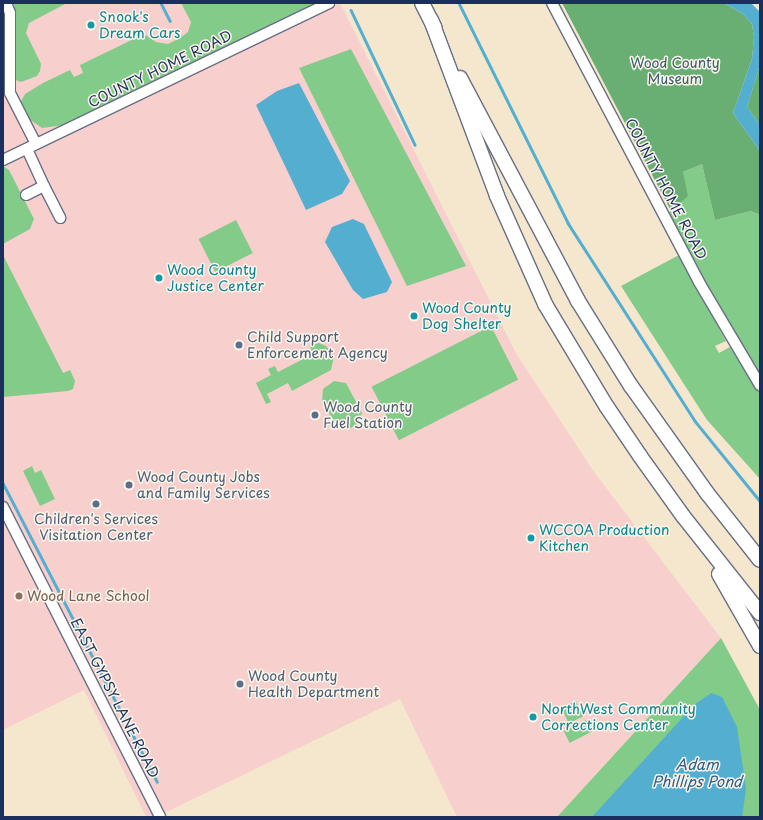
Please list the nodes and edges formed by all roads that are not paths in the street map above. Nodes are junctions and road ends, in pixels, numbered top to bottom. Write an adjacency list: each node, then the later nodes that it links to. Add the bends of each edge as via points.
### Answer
1 (6, 3): 6 (street, via 10,14 10,93)
2 (329, 3): 6 (street, COUNTY HOME ROAD)
3 (422, 3): 5 (highway)
4 (552, 3): 11 (street, COUNTY HOME ROAD, via 699,282)
5 (431, 20): 12 (highway, via 578,301 631,386); 14 (highway, via 497,196 545,304 607,407)
6 (31, 147): 7 (street, COUNTY HOME ROAD); 8 (street)
7 (3, 160)
8 (44, 186): 9 (street); 10 (street)
9 (26, 195)
10 (60, 218)
11 (760, 385)
12 (707, 493): 15 (highway); 16 (highway)
13 (3, 507): 19 (street, EAST GYPSY LANE ROAD)
14 (683, 516): 17 (highway); 18 (highway)
15 (760, 550)
16 (760, 560)
17 (760, 613)
18 (760, 646)
19 (160, 817)

